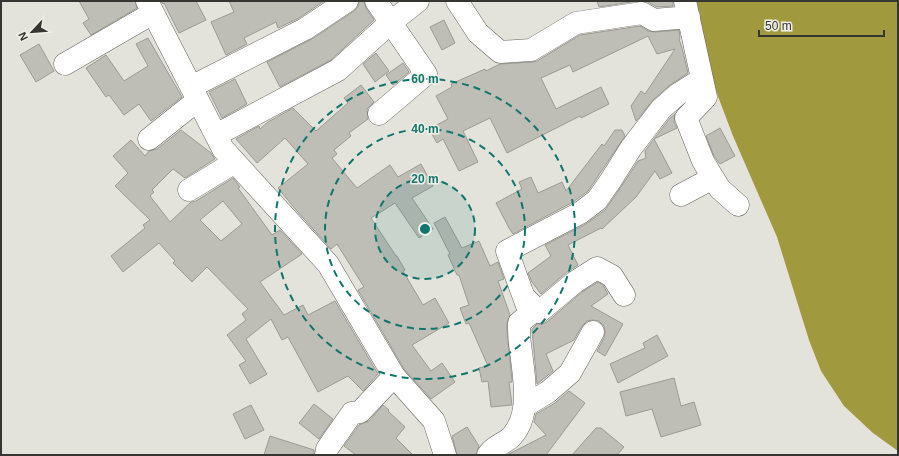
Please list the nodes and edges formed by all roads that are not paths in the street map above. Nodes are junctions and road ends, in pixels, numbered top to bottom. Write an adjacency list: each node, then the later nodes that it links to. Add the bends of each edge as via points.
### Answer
1 (347, 1): 10 (street, via 305,29)
2 (376, 1): 7 (street)
3 (418, 1): 7 (street)
4 (457, 1): 6 (street, via 478,33 500,52 531,50 576,23 642,13 654,20)
5 (150, 7): 8 (street); 10 (street)
6 (687, 9): 9 (street)
7 (390, 23): 11 (street, via 426,74); 12 (street, via 338,70)
8 (65, 64)
9 (702, 79): 15 (street, via 706,96 686,118 702,161); 20 (street, via 678,94 661,109 631,148 597,200 580,213 507,251)
10 (194, 93): 12 (street); 13 (street)
11 (379, 114)
12 (216, 135): 14 (street, via 223,149)
13 (149, 139)
14 (235, 162): 16 (street); 22 (street, via 328,264)
15 (714, 178): 17 (street); 18 (street, via 720,189)
16 (189, 190)
17 (681, 195)
18 (738, 205)
19 (624, 295): 20 (street, via 612,276 597,268 539,312)
20 (525, 298): 23 (street, via 530,314 519,323 519,343 525,377)
21 (593, 332): 23 (street, via 570,374)
22 (394, 376): 24 (street, via 360,412 352,413 327,449); 25 (street, via 434,421)
23 (525, 406): 26 (street, via 511,437 492,449)
24 (326, 455)
25 (445, 455)
26 (488, 455)

